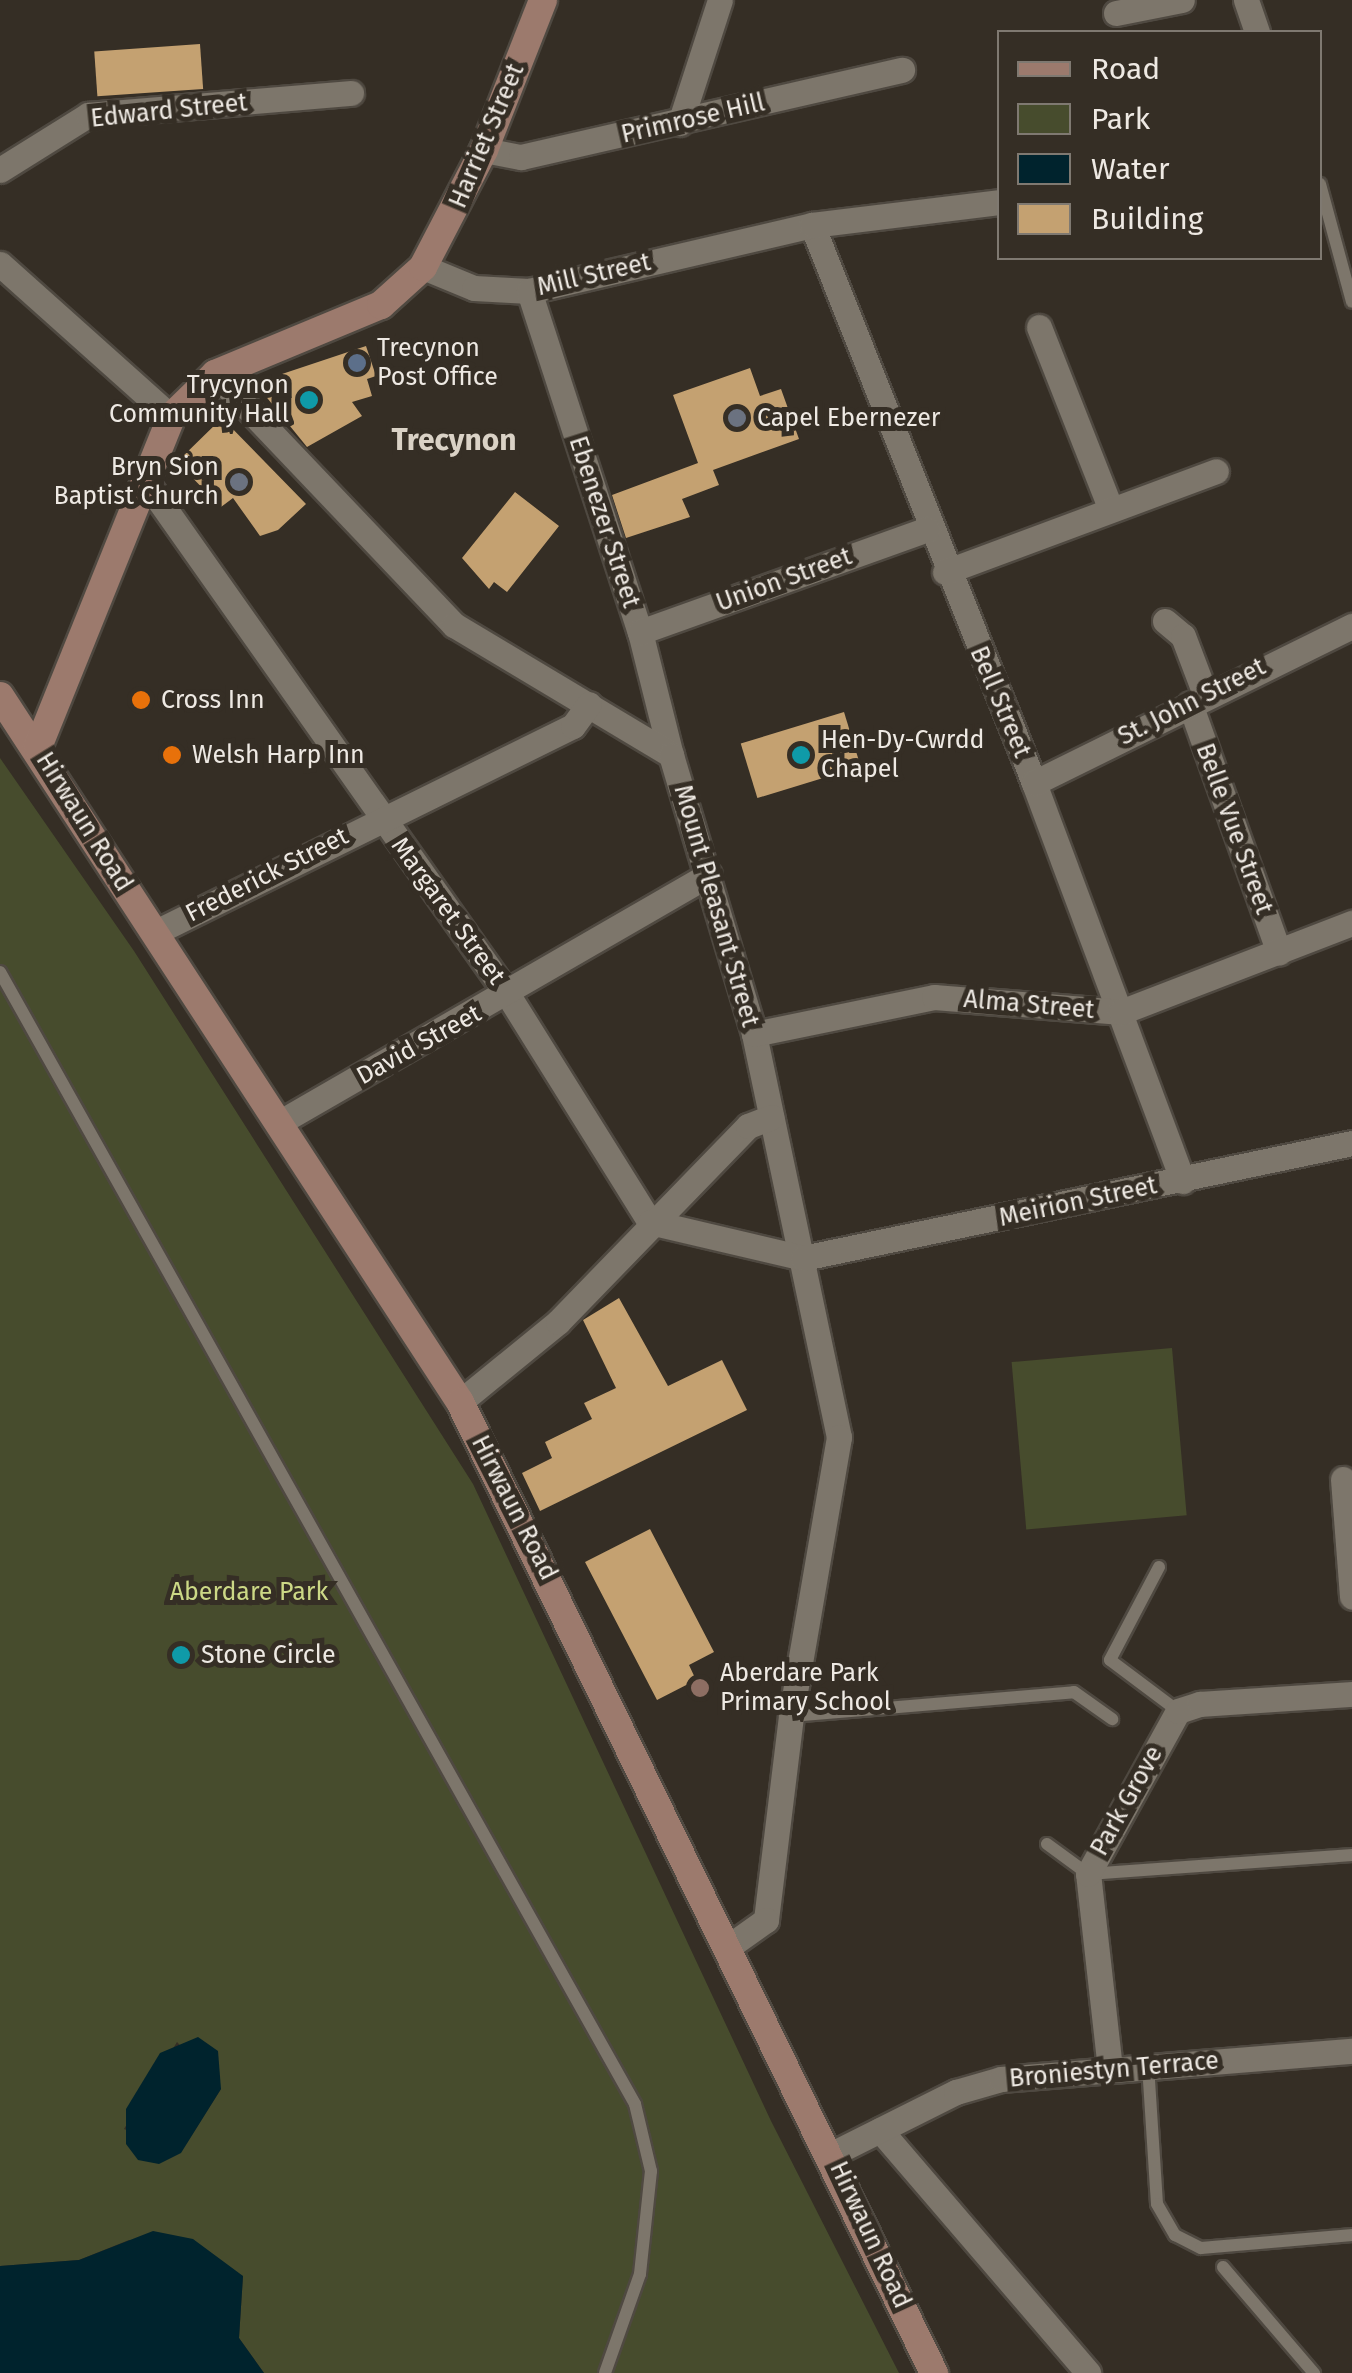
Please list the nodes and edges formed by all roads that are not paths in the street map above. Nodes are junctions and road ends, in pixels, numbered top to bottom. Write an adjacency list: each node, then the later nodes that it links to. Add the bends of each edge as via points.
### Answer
1 (543, 0): 10 (main road, Harriet Street)
2 (720, 0): 9 (street)
3 (1182, 0): 5 (street)
4 (1246, 0): 6 (street)
5 (1116, 13)
6 (1256, 30)
7 (902, 70): 9 (street, Primrose Hill)
8 (352, 93): 11 (street, Edward Street, via 88,116)
9 (680, 123): 10 (street, Primrose Hill, via 521,157)
10 (484, 150): 16 (main road, Harriet Street)
11 (0, 170)
12 (1322, 191): 18 (lane)
13 (997, 202): 14 (street, Mill Street)
14 (812, 225): 17 (street, Mill Street); 25 (street, Bell Street)
15 (0, 264): 21 (street)
16 (422, 268): 17 (street, Mill Street, via 474,288); 20 (main road, via 366,313)
17 (529, 291): 29 (street, Ebenezer Street)
18 (1352, 302)
19 (1038, 327): 24 (street)
20 (215, 374): 21 (main road); 32 (street, Mount Pleasant Street, via 454,625)
21 (170, 417): 23 (main road)
22 (1216, 471): 24 (street)
23 (144, 479): 33 (main road); 36 (street, Margaret Street)
24 (1110, 507): 26 (street)
25 (927, 528): 26 (street, Bell Street); 29 (street, Union Street)
26 (945, 572): 35 (street, Bell Street)
27 (1165, 621): 31 (street, Belle Vue Street, via 1183,636)
28 (1352, 626): 31 (street, St. John Street)
29 (640, 632): 34 (street, Ebenezer Street)
30 (0, 696): 33 (main road, Hirwaun Road)
31 (1198, 699): 35 (street, St. John Street); 40 (street, Belle Vue Street)
32 (590, 704): 34 (street, Mount Pleasant Street); 36 (street, Frederick Street, via 572,726)
33 (38, 747): 39 (main road, Hirwaun Road)
34 (671, 755): 37 (street, Mount Pleasant Street)
35 (1034, 783): 43 (street, Bell Street)
36 (380, 817): 39 (street, Frederick Street); 42 (street, Margaret Street)
37 (709, 874): 42 (street, David Street); 44 (street, Mount Pleasant Street)
38 (1352, 924): 40 (street, Alma Street)
39 (154, 933): 46 (main road, Hirwaun Road)
40 (1279, 953): 43 (street, Alma Street)
41 (0, 972): 71 (lane, via 635,2104 651,2170 640,2274)
42 (508, 995): 46 (street, David Street); 49 (street, Margaret Street, via 650,1222)
43 (1121, 1012): 44 (street, Alma Street, via 934,997); 48 (street, Bell Street)
44 (754, 1034): 45 (street, Mount Pleasant Street)
45 (771, 1117): 49 (street, via 748,1126); 50 (street, Mount Pleasant Street)
46 (282, 1121): 51 (main road, Hirwaun Road)
47 (1352, 1144): 48 (street, Meirion Street)
48 (1183, 1181): 50 (street, Meirion Street)
49 (658, 1224): 50 (street); 51 (street, via 558,1322)
50 (803, 1258): 57 (street, Mount Pleasant Street, via 839,1438)
51 (460, 1402): 62 (main road, Hirwaun Road)
52 (1343, 1478): 54 (street)
53 (1159, 1567): 56 (lane, via 1110,1660)
54 (1352, 1597)
55 (1352, 1694): 56 (street)
56 (1178, 1711): 61 (street, Park Grove)
57 (792, 1716): 58 (lane, via 1074,1692); 62 (street, Mount Pleasant Street, via 766,1920)
58 (1112, 1719)
59 (1047, 1844): 61 (lane)
60 (1352, 1855): 61 (lane)
61 (1088, 1874): 65 (street, Park Grove)
62 (728, 1947): 67 (main road, Hirwaun Road)
63 (1352, 2051): 64 (street, Broniestyn Terrace)
64 (1148, 2065): 65 (street, Broniestyn Terrace); 68 (lane, via 1157,2204 1175,2234 1201,2248)
65 (1110, 2068): 66 (street, Broniestyn Terrace, via 1001,2079)
66 (880, 2130): 67 (street, Broniestyn Terrace); 70 (street)
67 (832, 2154): 72 (main road, Hirwaun Road)
68 (1352, 2235)
69 (1223, 2267): 73 (lane)
70 (1086, 2372)
71 (605, 2373)
72 (934, 2373)
73 (1314, 2373)

